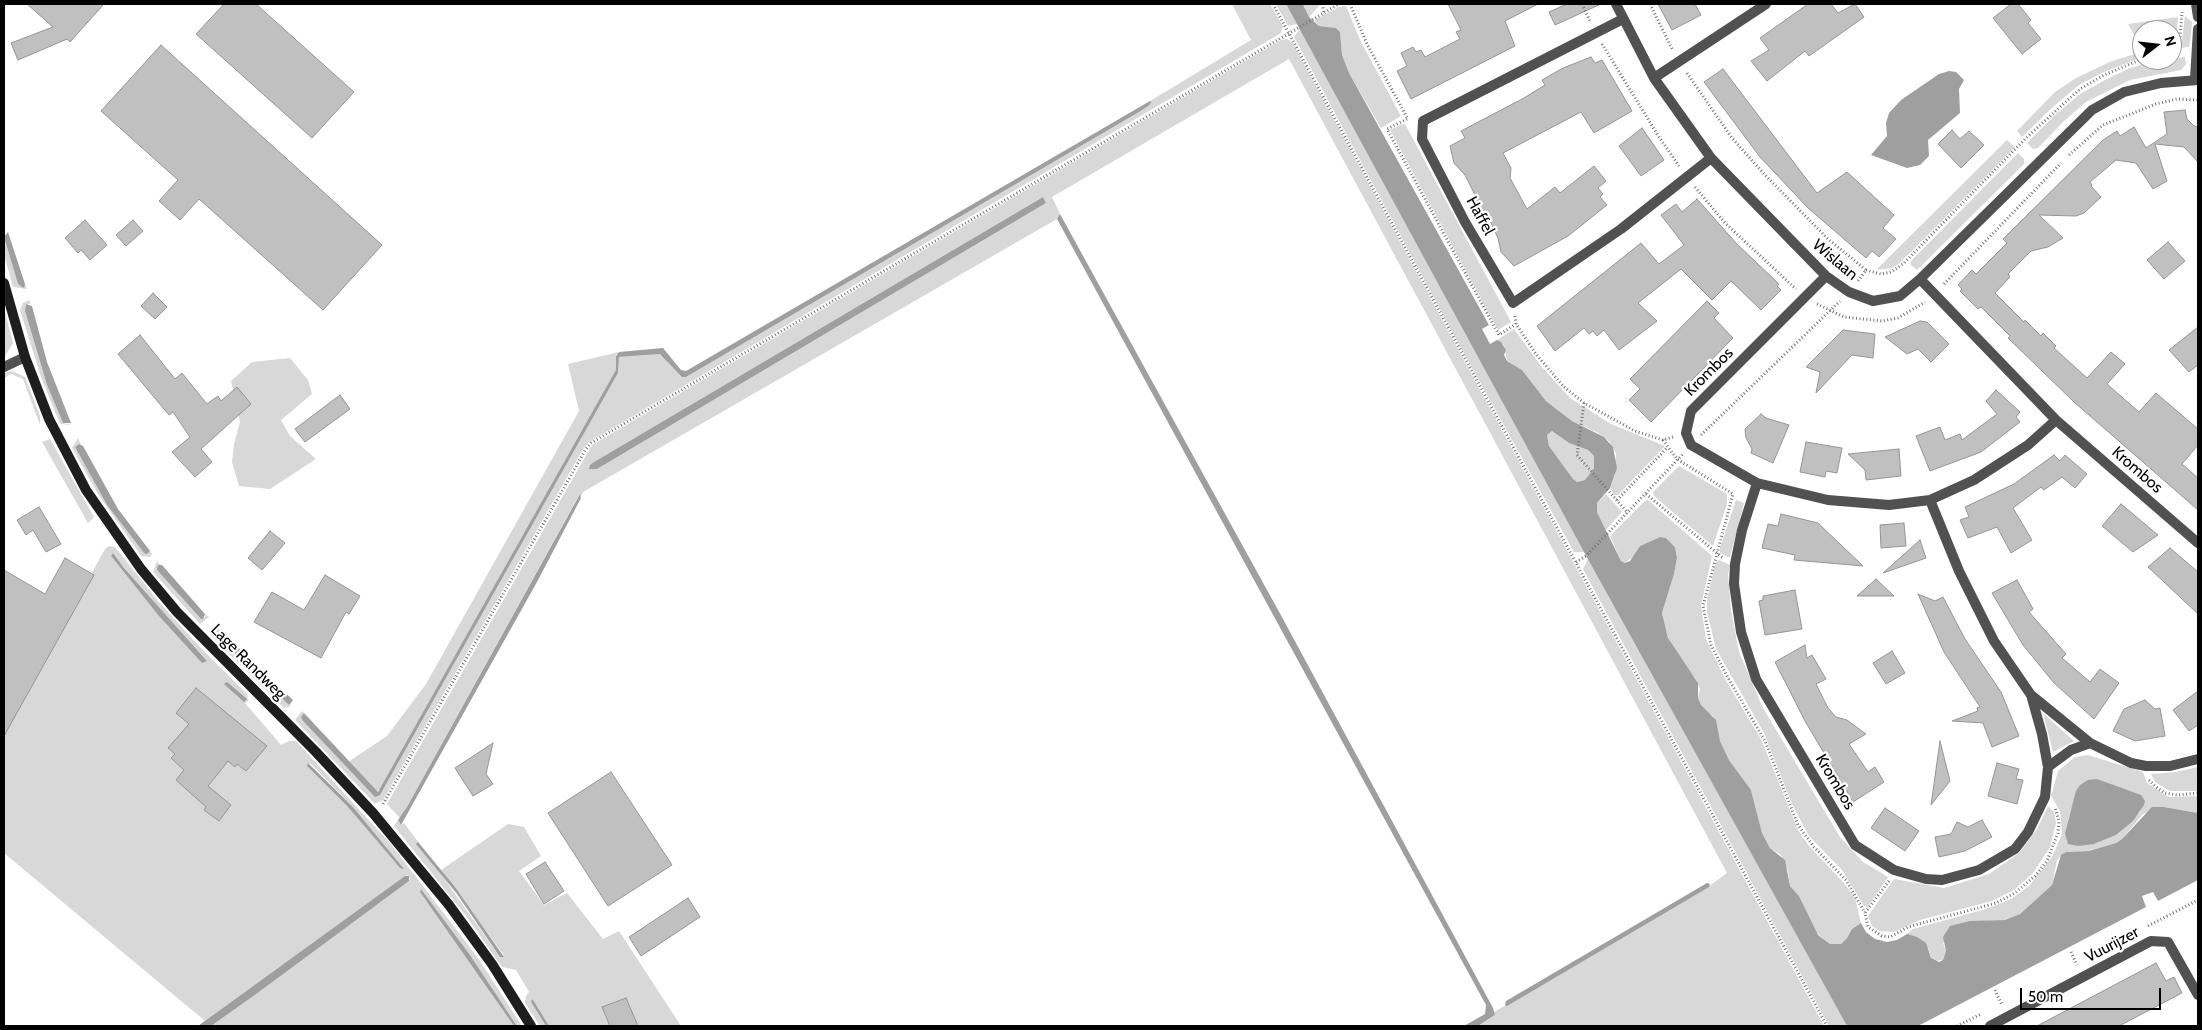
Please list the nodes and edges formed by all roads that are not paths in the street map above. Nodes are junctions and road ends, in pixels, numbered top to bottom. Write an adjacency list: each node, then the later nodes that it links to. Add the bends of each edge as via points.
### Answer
1 (1616, 4): 5 (street, Wislaan)
2 (1766, 4): 7 (street)
3 (2196, 4): 4 (street)
4 (2198, 17)
5 (1623, 19): 7 (street, Wislaan); 9 (street, Haffel, via 1423,121 1422,139 1512,303 1621,230)
6 (2198, 29): 8 (street, Wislaan)
7 (1654, 78): 9 (street, Wislaan)
8 (2197, 80): 11 (street, Wislaan, via 2161,82 2124,92 2092,110)
9 (1711, 158): 10 (street, Wislaan)
10 (1826, 276): 11 (street, Wislaan, via 1849,292 1873,301 1900,296); 16 (street, Krombos, via 1691,411 1686,433 1691,445)
11 (1920, 279): 15 (street, Krombos)
12 (4, 283): 13 (street, Lage Randweg)
13 (25, 357): 14 (street); 24 (street, Lage Randweg, via 49,418 86,490 141,569 178,612 373,813 449,905)
14 (4, 367)
15 (2056, 420): 17 (street, via 2028,445 1974,480); 18 (street, Krombos)
16 (1757, 483): 17 (street, via 1828,500 1889,505); 22 (street, Krombos, via 1735,564 1741,632 1756,679 1855,845 1894,870 1926,879 1942,880 1979,870 2015,849 2028,832 2044,797)
17 (1930, 500): 19 (street, Krombos, via 1959,571 1990,632)
18 (2198, 543)
19 (2031, 695): 20 (street, Krombos); 22 (street, Krombos)
20 (2090, 743): 21 (street, Krombos, via 2132,764 2170,766); 22 (street, via 2071,750)
21 (2198, 759)
22 (2048, 767)
23 (2198, 996): 25 (street, Vuurijzer, via 2168,942 2151,941)
24 (531, 1026)
25 (1990, 1026)

